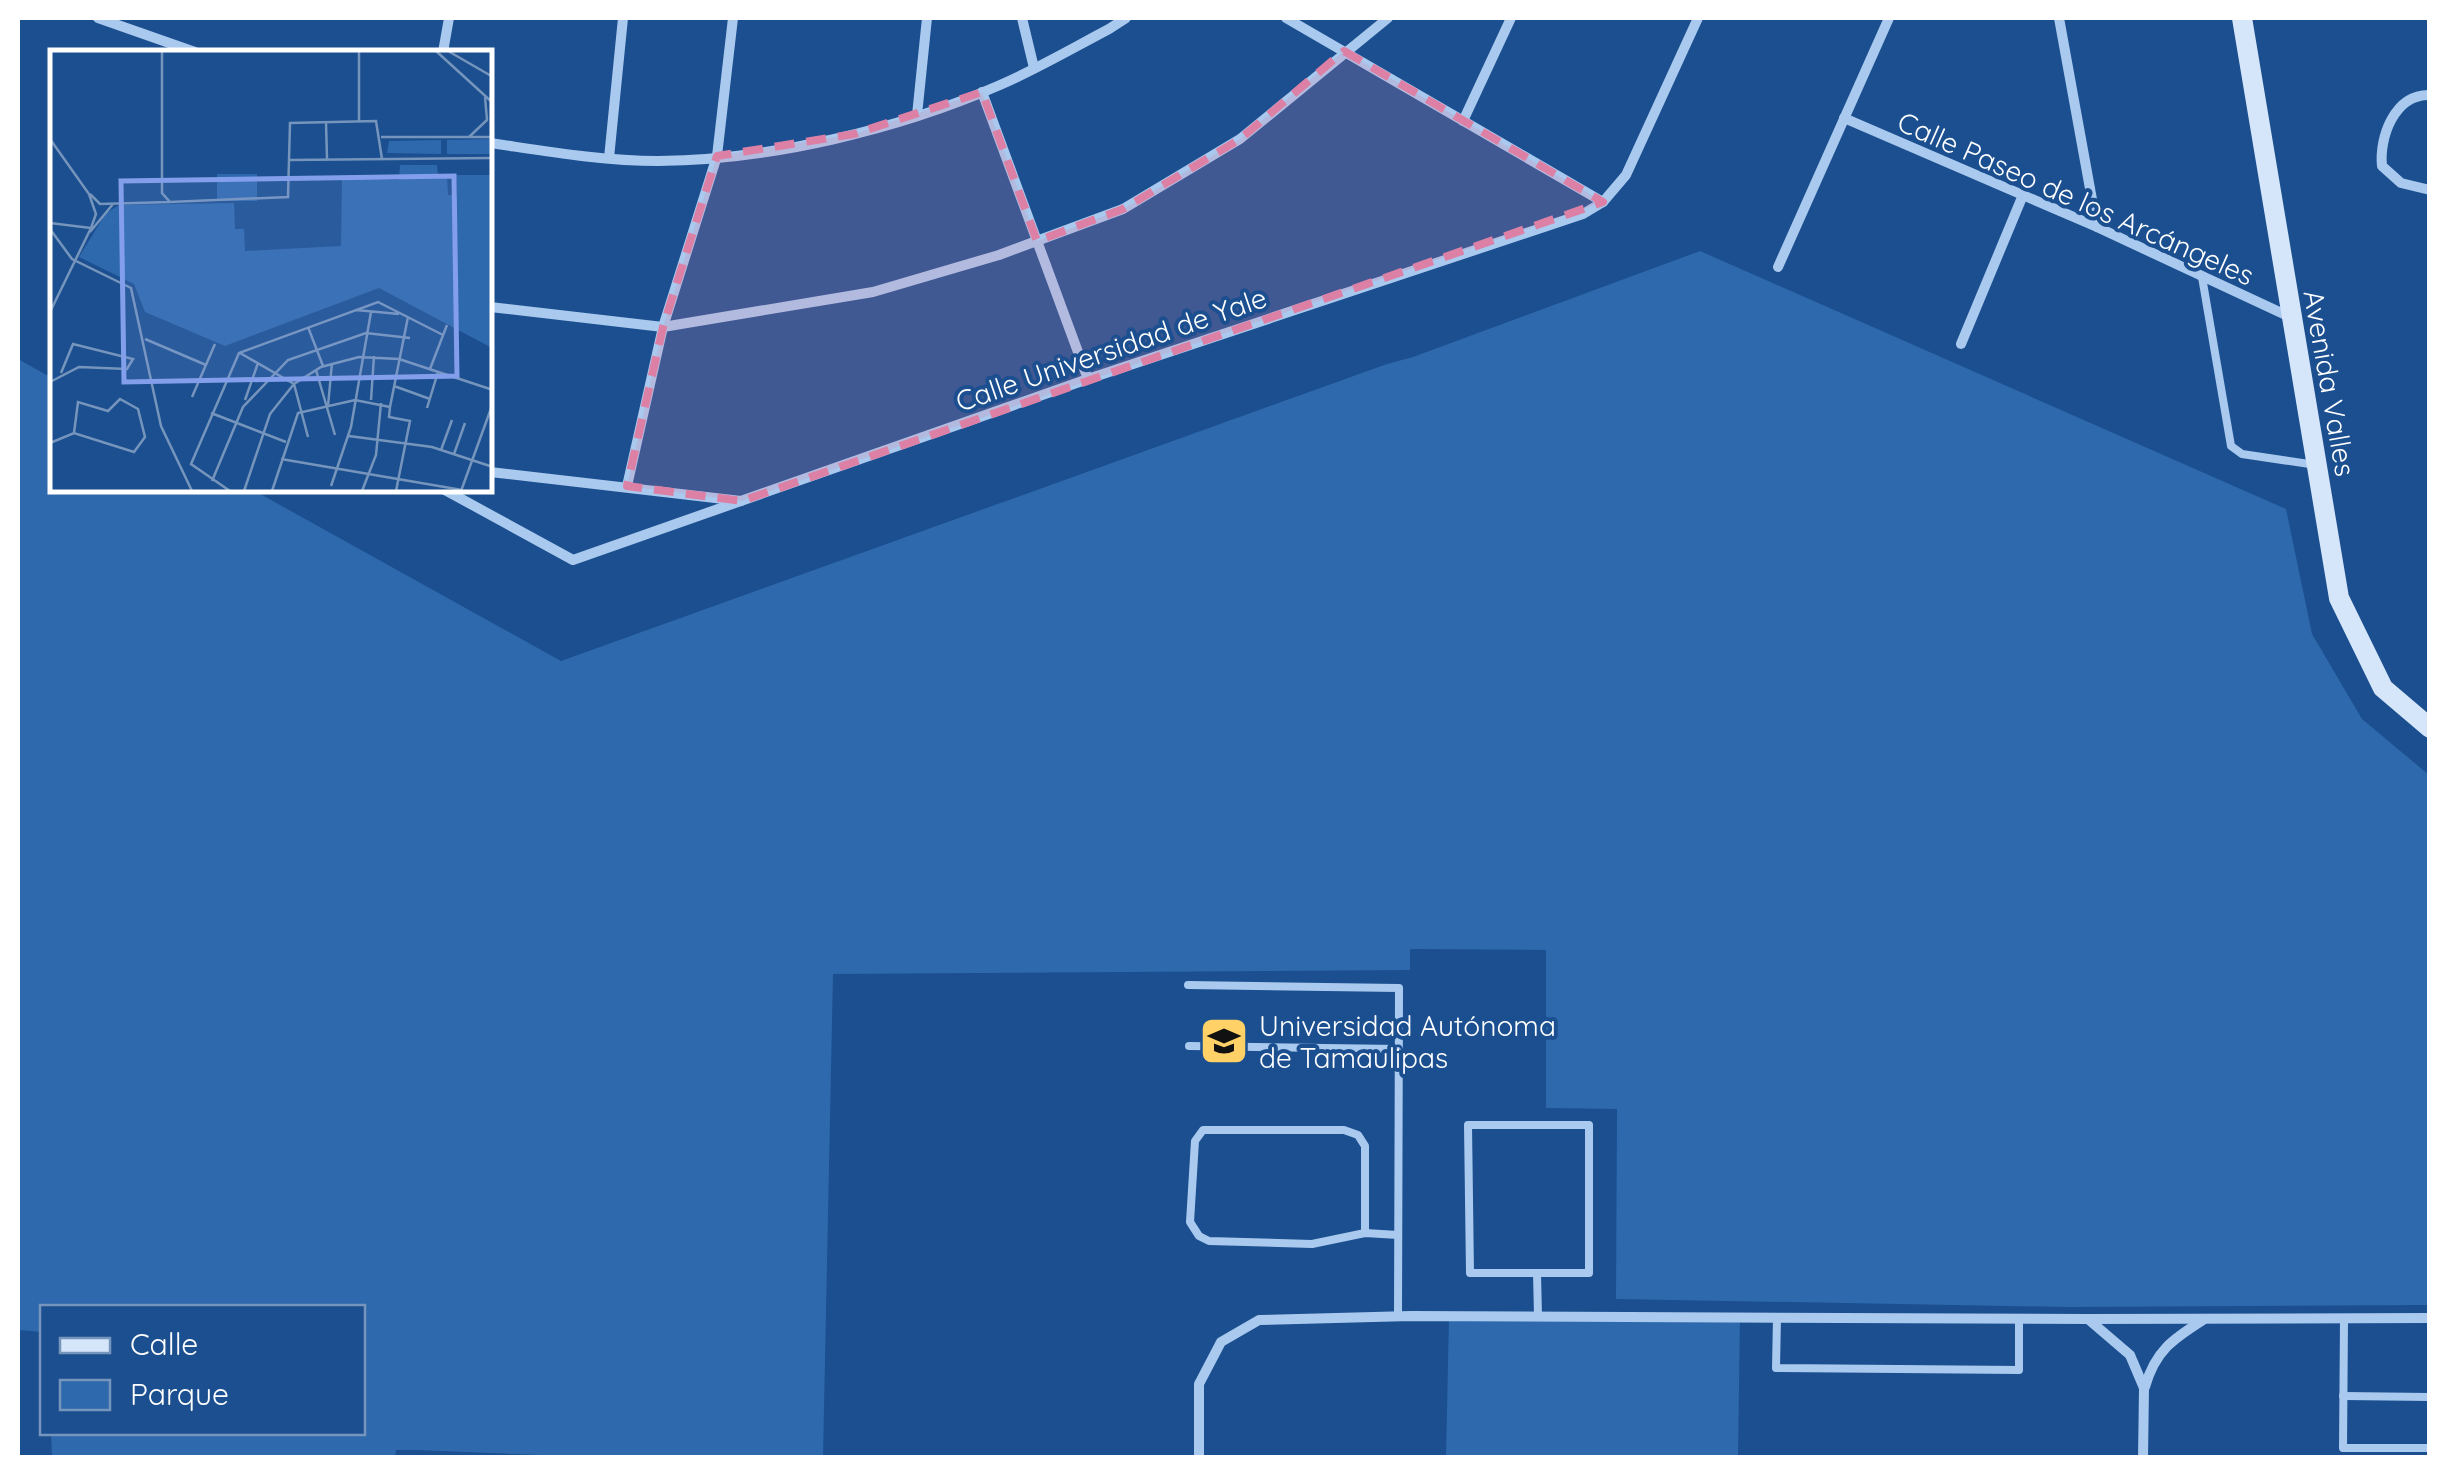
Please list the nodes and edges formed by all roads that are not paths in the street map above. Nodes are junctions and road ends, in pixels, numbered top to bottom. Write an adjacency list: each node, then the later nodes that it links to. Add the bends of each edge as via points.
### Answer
1 (98, 18): 16 (street)
2 (144, 18): 16 (street)
3 (449, 18): 18 (street)
4 (623, 18): 28 (street)
5 (733, 18): 27 (street)
6 (927, 18): 23 (street)
7 (1022, 18): 20 (street)
8 (1126, 18): 20 (street)
9 (1286, 18): 19 (street)
10 (1388, 18): 19 (street)
11 (1510, 18): 25 (street)
12 (1698, 18): 31 (street, via 1626,174)
13 (1889, 18): 24 (street)
14 (2059, 18): 32 (street)
15 (2242, 18): 37 (main road, Avenida Valles)
16 (138, 32): 17 (street)
17 (189, 50)
18 (443, 50)
19 (1344, 51): 25 (street); 33 (street, via 1240,139 1122,208)
20 (1034, 68): 21 (street)
21 (982, 92): 23 (street); 33 (street)
22 (2430, 96): 29 (street, via 2409,98 2380,145 2382,166 2400,183)
23 (917, 115): 27 (street, via 854,134)
24 (1844, 118): 30 (street, Calle Paseo de los Arcángeles); 34 (street)
25 (1464, 120): 31 (street)
26 (492, 144): 28 (street)
27 (717, 156): 28 (street); 38 (street)
28 (609, 158)
29 (2430, 190)
30 (2023, 195): 32 (street, Calle Paseo de los Arcángeles); 39 (street)
31 (1604, 202): 40 (street, Calle Universidad de Yale)
32 (2096, 227): 35 (street, Calle Paseo de los Arcángeles)
33 (1037, 240): 38 (street, via 873,292); 40 (street)
34 (1778, 267)
35 (2202, 278): 37 (street, Calle Paseo de los Arcángeles); 41 (lane, via 2231,446 2242,454)
36 (492, 307): 38 (street)
37 (2291, 317): 41 (main road, Avenida Valles)
38 (664, 327): 43 (street)
39 (1961, 344)
40 (1088, 379): 45 (street, Calle Universidad de Yale)
41 (2316, 465): 46 (main road, Avenida Valles, via 2339,598 2383,688)
42 (492, 472): 43 (street)
43 (627, 486): 45 (street)
44 (449, 492): 45 (street, Calle Universidad de Yale, via 573,560)
45 (742, 501)
46 (2430, 728)
47 (1188, 986): 49 (lane, via 1399,988)
48 (1189, 1046): 49 (lane)
49 (1399, 1048): 51 (lane)
50 (1365, 1233): 50 (lane, via 1312,1244 1199,1236 1190,1222 1195,1141 1202,1130 1358,1134 1365,1146); 51 (lane)
51 (1398, 1236): 53 (lane)
52 (1537, 1273): 52 (lane, via 1590,1273 1589,1124 1468,1125 1470,1273); 54 (lane)
53 (1398, 1316): 54 (street); 65 (street, via 1259,1320 1221,1342 1199,1384)
54 (1538, 1316): 55 (street)
55 (1777, 1317): 56 (street); 56 (lane, via 1776,1368 2019,1370)
56 (2019, 1318): 60 (street)
57 (2206, 1318): 58 (street); 60 (street); 61 (street, via 2173,1338 2152,1364)
58 (2344, 1318): 59 (street); 62 (lane)
59 (2430, 1318)
60 (2088, 1319): 61 (street, via 2130,1356)
61 (2144, 1388): 66 (street)
62 (2343, 1396): 63 (lane); 64 (lane, via 2343,1448)
63 (2430, 1396)
64 (2430, 1448)
65 (1199, 1458)
66 (2144, 1458)

